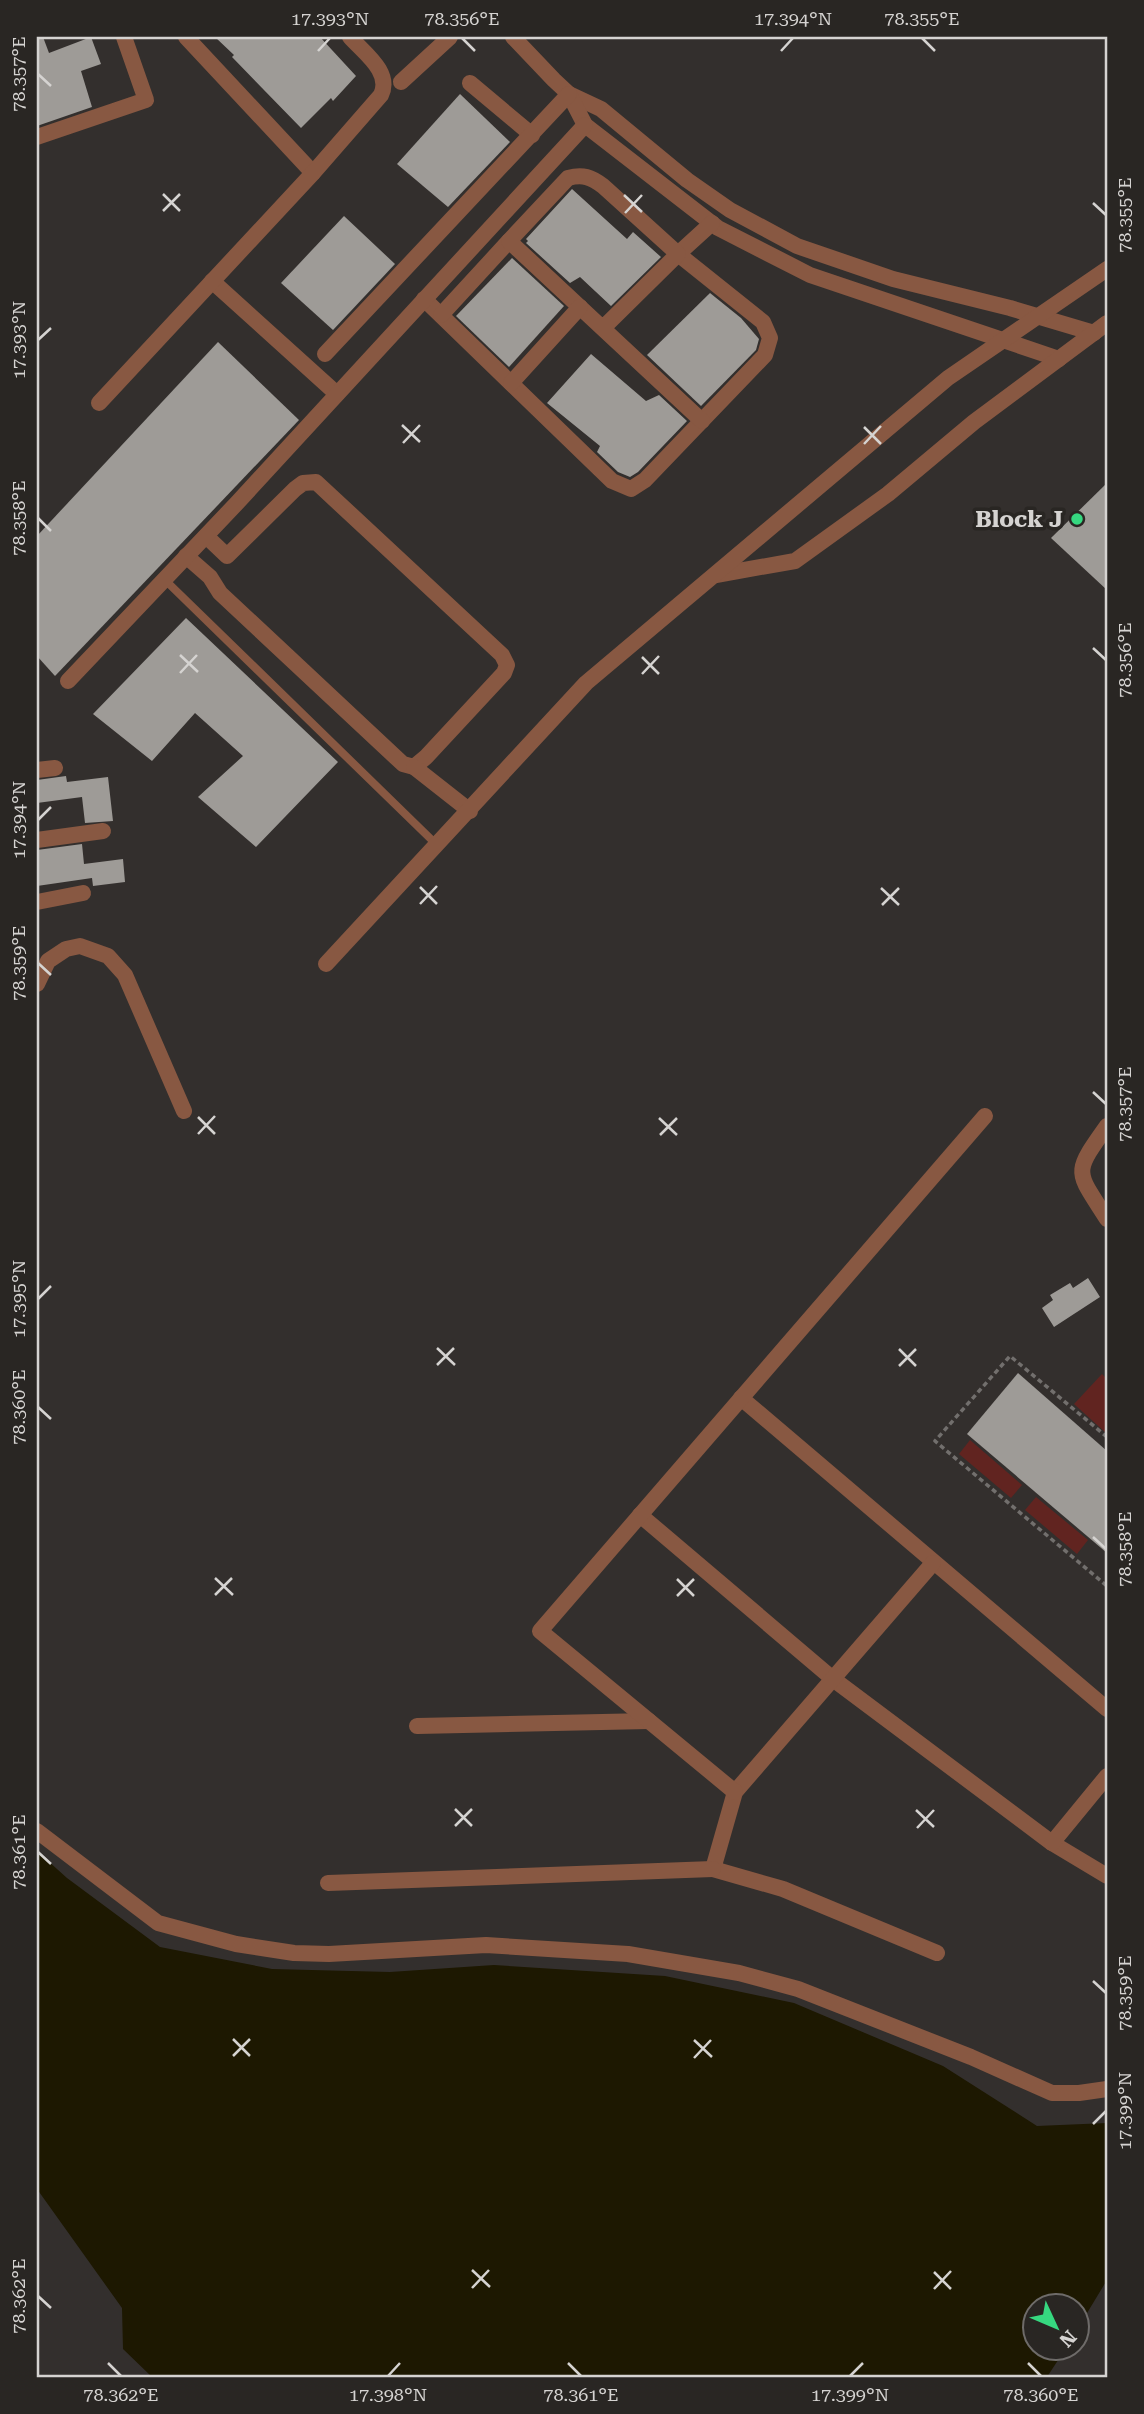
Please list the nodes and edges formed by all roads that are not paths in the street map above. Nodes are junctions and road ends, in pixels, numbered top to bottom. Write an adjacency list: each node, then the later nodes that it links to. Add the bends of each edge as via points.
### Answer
1 (124, 37): 11 (street, via 146,100)
2 (187, 37): 12 (street)
3 (350, 37): 12 (street, via 381,71 385,87)
4 (450, 37): 6 (street)
5 (513, 37): 8 (street)
6 (401, 82)
7 (470, 83): 10 (street)
8 (569, 94): 9 (street); 10 (street); 21 (street, via 601,109 730,210 796,246 893,279)
9 (585, 125): 13 (street); 18 (street)
10 (531, 135): 26 (street)
11 (37, 137)
12 (313, 173): 17 (street)
13 (712, 223): 15 (street); 25 (street, via 810,275)
14 (509, 241): 15 (street, via 568,178 581,175 603,186); 19 (street); 20 (street)
15 (678, 254): 23 (street); 31 (street, via 763,322 770,338 765,355)
16 (1107, 269): 21 (street)
17 (212, 281): 29 (street); 30 (street)
18 (424, 299): 20 (street); 29 (street)
19 (580, 307): 23 (street); 28 (street)
20 (441, 315): 28 (street)
21 (1038, 316): 24 (street); 25 (street)
22 (1107, 323): 24 (street)
23 (603, 328): 31 (street)
24 (1094, 333): 27 (street)
25 (1003, 341): 27 (street); 35 (street, via 948,378)
26 (326, 354)
27 (1059, 359): 35 (street, via 795,561)
28 (511, 383): 31 (street, via 612,481 631,489)
29 (337, 394): 32 (street)
30 (99, 403)
31 (702, 421)
32 (206, 536): 33 (street); 34 (street)
33 (186, 556): 36 (street); 37 (street)
34 (227, 556): 36 (street); 40 (street, via 295,489 316,482 502,655 508,665 504,673)
35 (714, 575): 42 (street, via 586,683)
36 (210, 577): 40 (street, via 231,603 403,764)
37 (164, 579): 38 (street); 45 (lane)
38 (68, 681)
39 (55, 768): 41 (street)
40 (414, 768): 42 (street)
41 (37, 770)
42 (470, 811): 45 (street)
43 (103, 831): 44 (street)
44 (37, 840)
45 (438, 846): 49 (street)
46 (83, 893): 47 (street)
47 (37, 902)
48 (43, 962): 50 (street); 51 (street, via 80,946 108,956 117,965)
49 (326, 964)
50 (37, 984)
51 (184, 1111)
52 (985, 1116): 55 (street)
53 (1107, 1126): 54 (street, via 1081,1164 1082,1180)
54 (1107, 1219)
55 (741, 1398): 56 (street); 57 (street)
56 (640, 1515): 58 (street); 60 (street, via 540,1631)
57 (933, 1563): 58 (street); 59 (street)
58 (833, 1679): 63 (street); 65 (street)
59 (1107, 1709)
60 (649, 1721): 61 (street); 63 (street)
61 (416, 1726)
62 (1107, 1776): 65 (street)
63 (735, 1792): 66 (street)
64 (37, 1831): 70 (street, via 158,1923 209,1938 329,1954 486,1945 628,1954 739,1973 798,1989 1052,2093)
65 (1052, 1843): 67 (street)
66 (713, 1869): 68 (street); 69 (street, via 783,1889)
67 (1107, 1876)
68 (328, 1883)
69 (937, 1953)
70 (1107, 2089)

